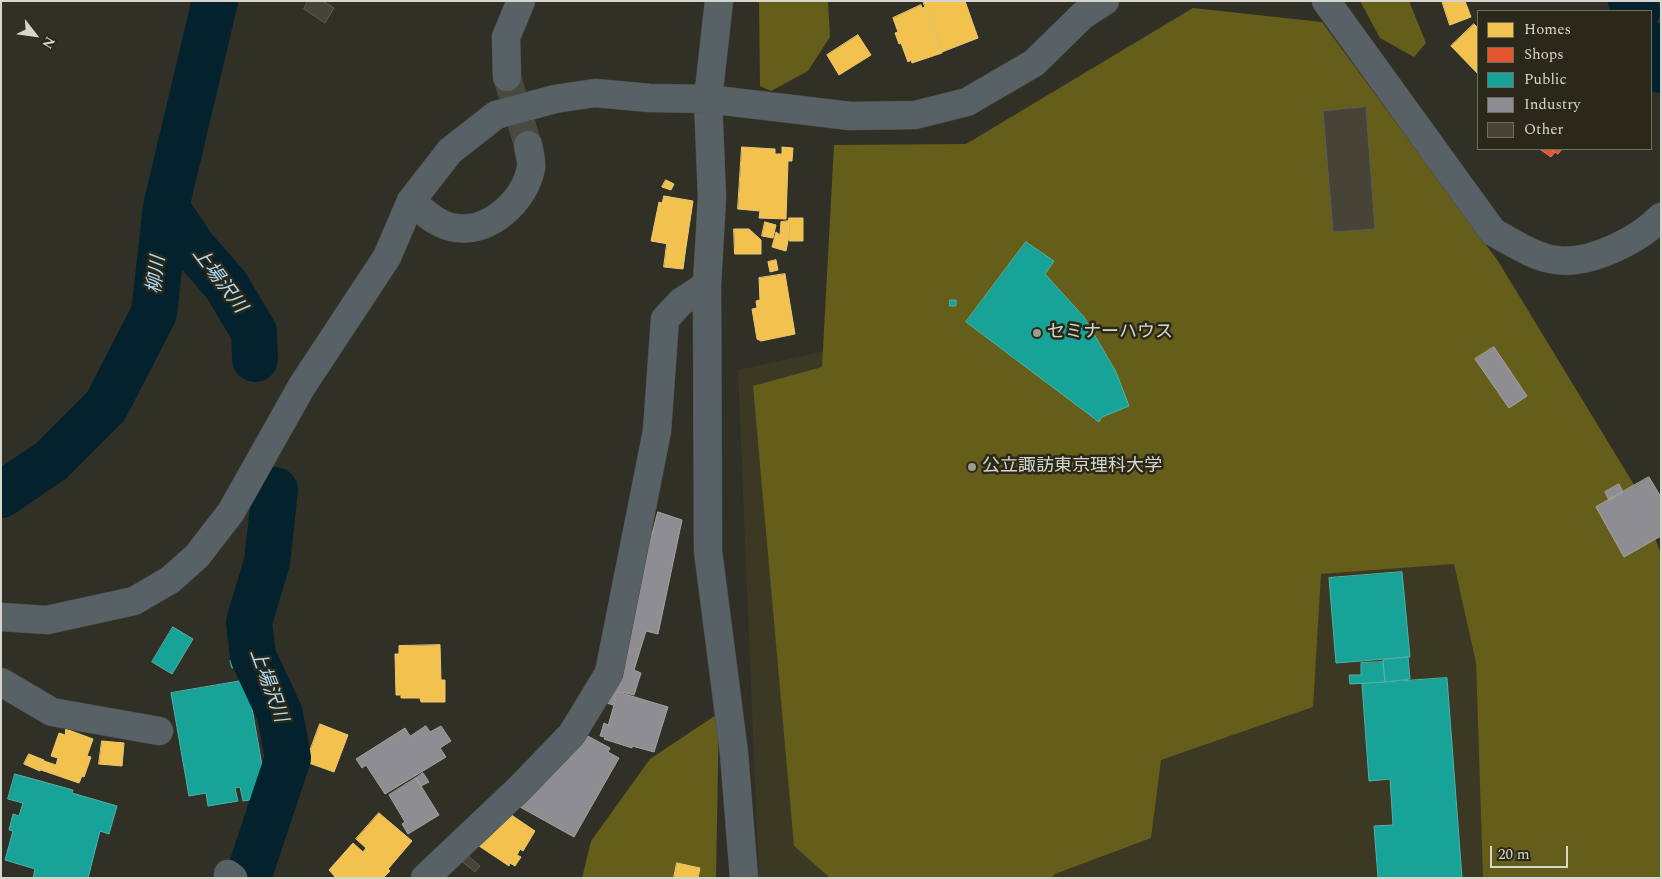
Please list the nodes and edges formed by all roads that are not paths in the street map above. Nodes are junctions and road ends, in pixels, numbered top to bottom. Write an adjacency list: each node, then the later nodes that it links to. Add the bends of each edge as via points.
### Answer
1 (520, 1): 5 (street, via 506,37)
2 (719, 1): 6 (street)
3 (1326, 1): 9 (street, via 1493,232 1529,251 1557,260 1592,256 1621,246 1649,229)
4 (1088, 6): 6 (street, via 1034,63 967,102 915,115 850,116)
5 (508, 77)
6 (708, 99): 8 (street, via 595,93 555,99 496,115 450,151); 10 (street, via 712,197)
7 (528, 145): 8 (street, via 531,167 525,185 506,212 475,228 456,228 436,222)
8 (411, 201): 11 (street, via 387,256 302,386 231,512 197,556 170,580 134,601 47,620)
9 (1661, 217)
10 (707, 285): 14 (street, via 681,302 665,319 656,431 609,673 572,734); 15 (street, via 708,551 734,753)
11 (1, 618)
12 (1, 682): 13 (street, via 52,712)
13 (159, 731)
14 (425, 878)
15 (744, 878)

